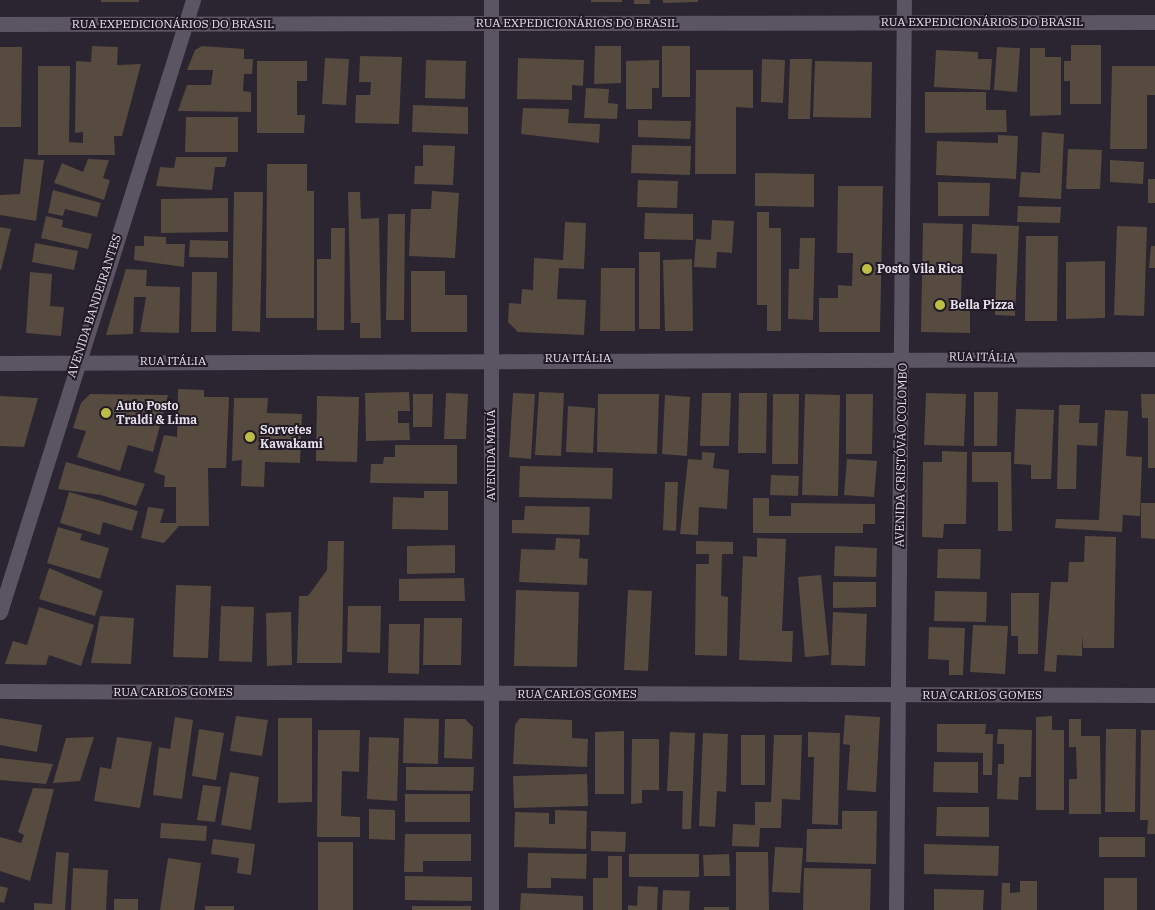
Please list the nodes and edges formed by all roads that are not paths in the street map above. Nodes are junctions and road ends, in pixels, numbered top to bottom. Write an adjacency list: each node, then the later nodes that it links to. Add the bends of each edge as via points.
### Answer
1 (193, 0): 8 (street, AVENIDA BANDEIRANTES)
2 (490, 0): 6 (street, AVENIDA MAUÁ)
3 (904, 0): 4 (street, AVENIDA CRISTÓVÃO COLOMBO)
4 (904, 22): 5 (street, RUA EXPEDICIONÁRIOS DO BRASIL); 6 (street, RUA EXPEDICIONÁRIOS DO BRASIL); 9 (street, AVENIDA CRISTÓVÃO COLOMBO)
5 (1155, 22)
6 (490, 23): 8 (street, RUA EXPEDICIONÁRIOS DO BRASIL); 10 (street, AVENIDA MAUÁ)
7 (0, 24): 8 (street, RUA EXPEDICIONÁRIOS DO BRASIL)
8 (186, 24): 12 (street, AVENIDA BANDEIRANTES)
9 (902, 356): 10 (street, RUA ITÁLIA); 11 (street, RUA ITÁLIA); 17 (street, AVENIDA CRISTÓVÃO COLOMBO)
10 (491, 359): 12 (street, RUA ITÁLIA); 16 (street, AVENIDA MAUÁ)
11 (1155, 359)
12 (76, 362): 13 (street, RUA ITÁLIA); 14 (street, AVENIDA BANDEIRANTES)
13 (0, 363)
14 (0, 612)
15 (0, 691): 16 (street, RUA CARLOS GOMES)
16 (493, 694): 17 (street, RUA CARLOS GOMES); 19 (street, AVENIDA MAUÁ)
17 (900, 694): 18 (street, RUA CARLOS GOMES); 20 (street, AVENIDA CRISTÓVÃO COLOMBO)
18 (1155, 695)
19 (491, 910)
20 (896, 910)

